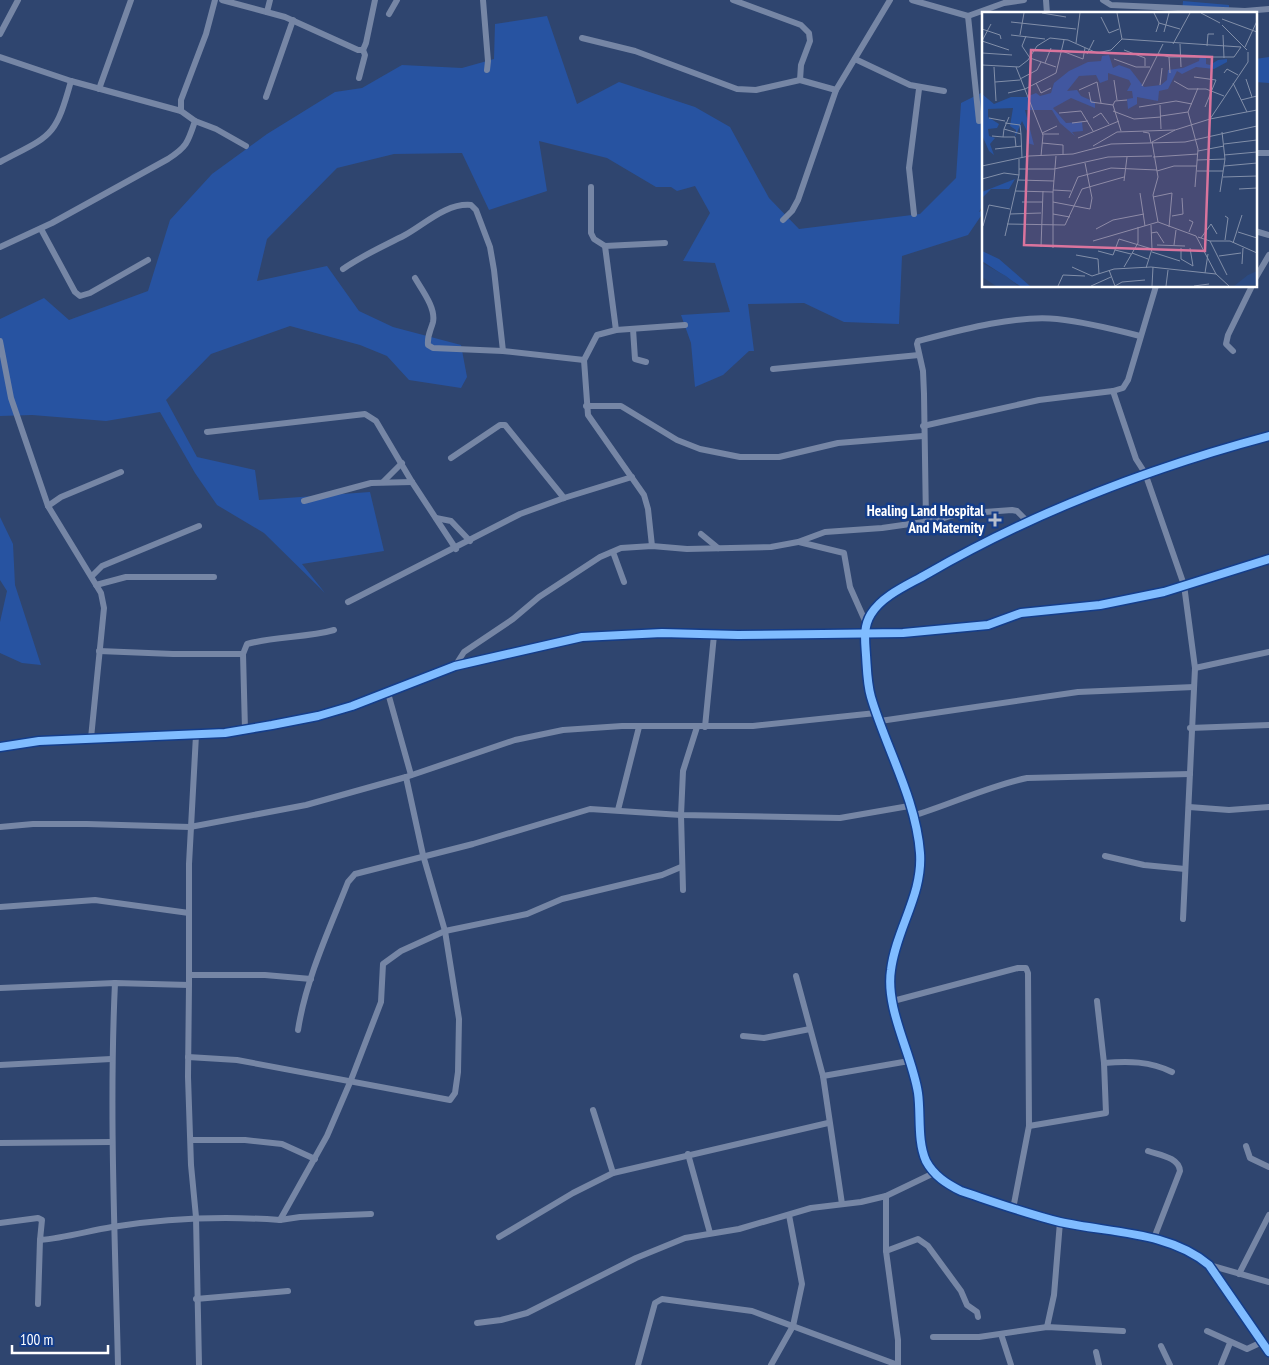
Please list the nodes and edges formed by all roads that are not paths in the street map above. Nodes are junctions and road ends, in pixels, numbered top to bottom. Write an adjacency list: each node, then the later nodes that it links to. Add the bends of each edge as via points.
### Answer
1 (18, 0): 19 (street)
2 (131, 0): 28 (street)
3 (215, 0): 33 (street, via 181,100)
4 (222, 0): 15 (street)
5 (270, 0): 15 (street)
6 (375, 0): 21 (street)
7 (397, 0): 16 (street)
8 (483, 0): 24 (street)
9 (733, 0): 26 (street, via 801,25 809,33)
10 (890, 0): 23 (street)
11 (912, 0): 17 (street)
12 (1024, 0): 17 (street, via 1004,3)
13 (1103, 0): 14 (street, via 1111,5)
14 (1269, 10)
15 (267, 12): 18 (street)
16 (388, 14)
17 (968, 16): 35 (street)
18 (293, 20): 21 (street); 32 (street)
19 (0, 34)
20 (582, 38): 26 (street, via 635,52 737,89 756,90)
21 (363, 50): 25 (street, via 365,55)
22 (0, 57): 27 (street)
23 (855, 59): 29 (street); 30 (street)
24 (487, 70)
25 (359, 78)
26 (800, 80): 30 (street)
27 (71, 81): 28 (street); 39 (street, via 52,131 33,146)
28 (99, 88): 33 (street)
29 (919, 89): 31 (street); 41 (street, via 909,168)
30 (836, 90): 42 (street, via 798,200)
31 (944, 91)
32 (266, 97)
33 (181, 111): 34 (street)
34 (195, 121): 36 (street); 43 (street, via 190,142 182,150)
35 (979, 121)
36 (246, 146)
37 (1256, 153): 38 (street)
38 (1269, 153)
39 (0, 162)
40 (590, 187): 47 (street, via 591,233)
41 (914, 214)
42 (783, 220)
43 (41, 229): 48 (street); 50 (street, via 80,296)
44 (1256, 232): 45 (street)
45 (1269, 235)
46 (666, 243): 47 (street)
47 (605, 246): 58 (street)
48 (0, 247)
49 (1269, 255): 52 (street)
50 (148, 260)
51 (344, 269): 61 (street, via 433,217 463,204 471,206 476,210 490,247)
52 (1256, 277)
53 (415, 278): 61 (street, via 433,315 428,345 438,349)
54 (1155, 288): 59 (street)
55 (1251, 288): 62 (street, via 1228,335 1226,344)
56 (684, 325): 57 (street)
57 (633, 329): 58 (street); 65 (street, via 635,359)
58 (616, 330): 64 (street, via 597,335)
59 (1140, 336): 63 (street, via 1079,322 1027,319 918,341); 67 (street, via 1128,380 1123,388)
60 (0, 341): 82 (street, via 11,398)
61 (504, 351): 64 (street)
62 (1233, 351)
63 (918, 355): 66 (street); 69 (street, via 924,386)
64 (584, 360): 68 (street)
65 (646, 362)
66 (772, 369)
67 (1113, 392): 69 (street, via 1039,400); 76 (street, via 1136,459)
68 (586, 406): 71 (street, via 620,406 700,450 740,457 779,457 838,443); 77 (street, via 592,423)
69 (924, 426): 71 (street)
70 (207, 432): 74 (street, via 365,414 376,421)
71 (923, 436): 84 (street)
72 (1269, 436): 76 (street)
73 (451, 458): 80 (street, via 505,424)
74 (402, 463): 78 (street); 79 (street)
75 (121, 472): 82 (street, via 61,497)
76 (1145, 473): 85 (street); 99 (street)
77 (632, 477): 80 (street); 90 (street, via 644,495)
78 (383, 482): 79 (street); 81 (street)
79 (412, 482): 83 (street)
80 (564, 498): 88 (street, via 513,518)
81 (304, 501)
82 (48, 506): 95 (street)
83 (436, 518): 88 (street, via 451,521); 92 (street)
84 (926, 521): 85 (street, via 957,514 1012,510); 89 (street, via 833,531)
85 (1027, 521): 101 (street, via 893,594 879,604)
86 (199, 526): 95 (street, via 102,566)
87 (701, 534): 91 (street)
88 (470, 541): 92 (street)
89 (798, 542): 91 (street, via 772,547); 101 (street, via 844,553 850,587)
90 (652, 546): 91 (street); 93 (street, via 634,546)
91 (718, 548)
92 (456, 549): 100 (street)
93 (613, 552): 97 (street); 108 (street, via 600,557 540,597 464,652)
94 (1269, 559): 99 (street)
95 (92, 576): 98 (street)
96 (214, 576): 98 (street, via 126,577)
97 (624, 582)
98 (96, 585): 105 (street, via 104,608)
99 (1184, 585): 103 (street, via 1100,605 1021,613 988,625 903,633); 109 (street)
100 (348, 602)
101 (866, 623): 103 (street)
102 (334, 630): 107 (street, via 313,636 294,635 247,644)
103 (864, 633): 104 (street); 112 (street, via 868,681)
104 (714, 635): 108 (street, via 662,633 582,637); 117 (street)
105 (99, 651): 107 (street); 121 (street)
106 (1269, 652): 109 (street)
107 (243, 654): 119 (street)
108 (455, 666): 111 (street)
109 (1195, 668): 110 (street)
110 (1194, 687): 113 (street, via 1078,692); 118 (street)
111 (388, 693): 119 (street, via 318,716); 124 (street)
112 (876, 713): 113 (street); 117 (street, via 753,726)
113 (880, 721): 125 (street)
114 (1269, 725): 118 (street)
115 (639, 726): 116 (street); 124 (street, via 563,730 536,735); 128 (street)
116 (697, 727): 117 (street); 129 (street, via 683,771)
117 (705, 727)
118 (1190, 728): 123 (street)
119 (245, 730): 120 (street)
120 (196, 735): 121 (street); 132 (street)
121 (91, 738): 122 (street)
122 (0, 747)
123 (1190, 774): 126 (street); 130 (street, via 1027,778)
124 (408, 776): 132 (street, via 306,805); 133 (street)
125 (909, 806): 129 (street, via 840,818); 130 (street)
126 (1189, 807): 127 (street, via 1229,810); 136 (street)
127 (1269, 807)
128 (618, 810): 129 (street); 133 (street, via 590,809 473,844)
129 (681, 815): 135 (street)
130 (912, 816): 148 (street, via 920,855 918,889 893,958 890,973)
131 (0, 827): 132 (street, via 87,824)
132 (190, 828): 139 (street)
133 (423, 855): 141 (street); 144 (street, via 351,877)
134 (1105, 856): 136 (street, via 1144,865)
135 (681, 867): 137 (street); 141 (street, via 662,875 562,899 527,914)
136 (1185, 869): 140 (street)
137 (683, 890)
138 (0, 906): 139 (street, via 95,900)
139 (189, 913): 142 (street)
140 (1183, 918)
141 (445, 930): 160 (street, via 401,951 383,964 381,1002); 160 (street, via 460,1028 455,1093 450,1100 442,1100)
142 (190, 974): 144 (street); 146 (street)
143 (796, 976): 150 (street)
144 (311, 979): 151 (street)
145 (115, 983): 146 (street); 147 (street); 154 (street)
146 (189, 986): 153 (street)
147 (0, 988)
148 (893, 1001): 155 (street); 163 (street, via 1026,968)
149 (1097, 1001): 156 (street)
150 (810, 1028): 152 (street, via 764,1038); 159 (street)
151 (298, 1030)
152 (744, 1036)
153 (188, 1058): 160 (street, via 237,1060); 164 (street)
154 (111, 1059): 157 (street); 165 (street)
155 (909, 1061): 159 (street); 173 (street, via 918,1091 922,1144)
156 (1104, 1063): 158 (street, via 1134,1062); 163 (street, via 1106,1113)
157 (0, 1065)
158 (1172, 1072)
159 (823, 1076): 162 (street)
160 (351, 1080): 170 (street)
161 (593, 1110): 172 (street)
162 (828, 1123): 169 (street); 175 (street)
163 (1029, 1126): 176 (street)
164 (192, 1140): 170 (street, via 282,1144); 180 (street)
165 (111, 1142): 166 (street); 184 (street)
166 (0, 1143)
167 (1246, 1146): 171 (street, via 1250,1158)
168 (1148, 1151): 187 (street, via 1177,1161 1180,1166)
169 (688, 1154): 172 (street); 185 (street)
170 (315, 1158): 181 (street)
171 (1269, 1167)
172 (613, 1173): 186 (street)
173 (934, 1173): 174 (street); 176 (street, via 961,1192)
174 (886, 1196): 175 (street); 189 (street)
175 (842, 1204): 178 (street)
176 (1013, 1209): 182 (street)
177 (371, 1214): 181 (street)
178 (789, 1215): 185 (street); 198 (street, via 802,1284)
179 (1269, 1215): 191 (street)
180 (196, 1218): 181 (street, via 230,1216); 184 (street); 194 (street)
181 (280, 1220)
182 (1060, 1222): 187 (street); 199 (street)
183 (0, 1224): 188 (street, via 38,1218 42,1220)
184 (112, 1227): 188 (street); 209 (street)
185 (710, 1233): 197 (street, via 685,1238 636,1258 527,1313)
186 (499, 1237)
187 (1154, 1238): 190 (street, via 1202,1259)
188 (40, 1240): 195 (street)
189 (886, 1251): 196 (street, via 918,1239 923,1242); 213 (street, via 898,1340)
190 (1209, 1266): 191 (street); 205 (street)
191 (1239, 1274): 192 (street)
192 (1269, 1282)
193 (288, 1291): 194 (street)
194 (196, 1299): 210 (street)
195 (38, 1304)
196 (978, 1317)
197 (476, 1323)
198 (793, 1326): 211 (street, via 741,1309 662,1299 656,1303); 212 (street); 213 (street)
199 (1048, 1327): 200 (street); 202 (street)
200 (1123, 1331)
201 (1207, 1331): 204 (street)
202 (1001, 1334): 203 (street); 214 (street)
203 (933, 1337)
204 (1230, 1342): 205 (street, via 1247,1349); 217 (street)
205 (1262, 1342): 208 (street)
206 (1162, 1346): 216 (street)
207 (1096, 1352): 215 (street)
208 (1269, 1352)
209 (118, 1365)
210 (199, 1365)
211 (638, 1365)
212 (771, 1365)
213 (898, 1365)
214 (1011, 1365)
215 (1099, 1365)
216 (1170, 1365)
217 (1221, 1365)

